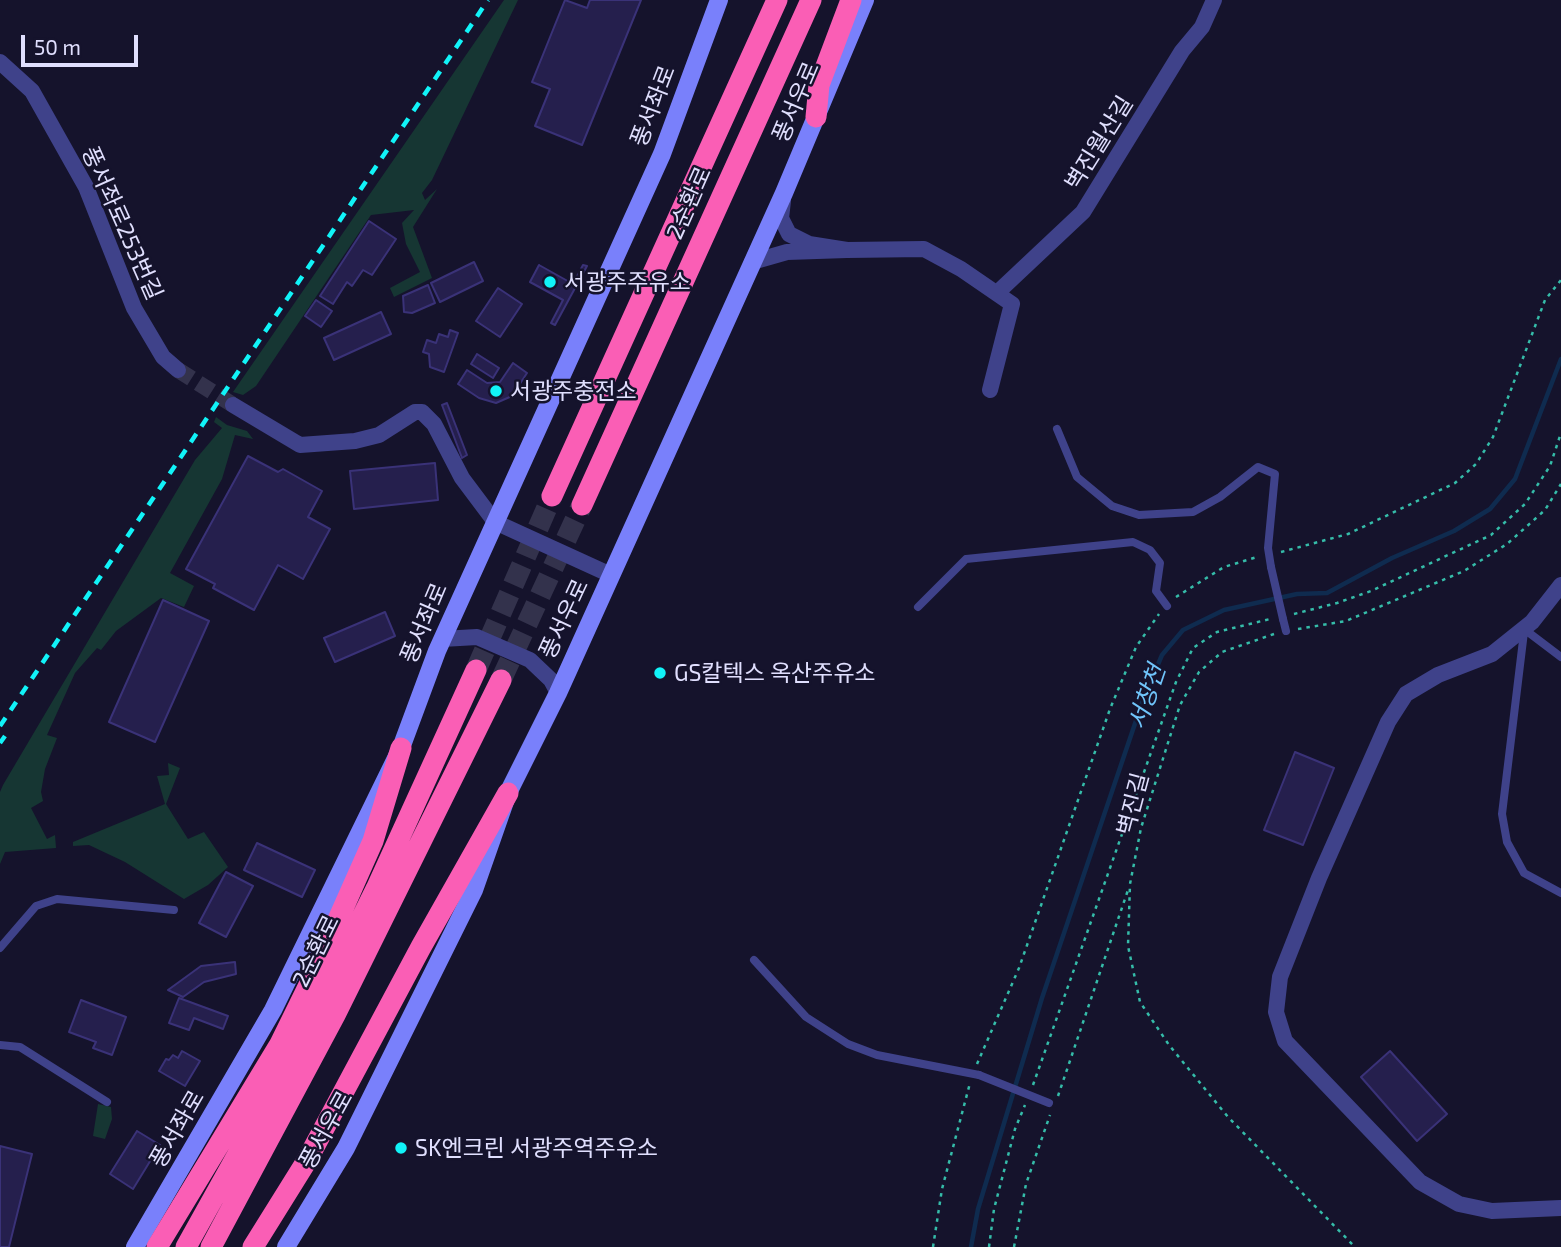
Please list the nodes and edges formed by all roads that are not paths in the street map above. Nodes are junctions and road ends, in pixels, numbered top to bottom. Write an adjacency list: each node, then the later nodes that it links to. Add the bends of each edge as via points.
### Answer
1 (719, 0): 19 (street, 풍서좌로, via 662,153)
2 (777, 0): 17 (highway, 2순환로)
3 (811, 0): 18 (highway, 2순환로)
4 (850, 0): 8 (highway, via 819,85)
5 (865, 0): 8 (street, 풍서우로)
6 (1214, 0): 12 (street, 벽진월산길, via 1202,27 1182,51 1083,212)
7 (0, 62): 13 (street, 풍서좌로253번길, via 32,90 86,187 134,308 163,357)
8 (816, 117): 9 (street, 풍서우로)
9 (784, 193): 10 (street, via 781,218 789,234 809,244); 11 (street, 풍서우로)
10 (847, 250): 11 (street, via 787,252); 12 (street, via 924,249)
11 (752, 262): 20 (street, 풍서우로)
12 (998, 292): 14 (street, via 1012,304)
13 (178, 370)
14 (989, 390)
15 (233, 405): 19 (street, via 300,445 379,435 422,412)
16 (1057, 429): 25 (lane, bridge, via 1077,477 1112,506 1139,515 1192,512 1220,498 1258,467 1275,474 1269,554)
17 (552, 496)
18 (582, 505)
19 (495, 522): 20 (street); 26 (street, 풍서좌로)
20 (611, 575): 30 (street, 풍서우로)
21 (1561, 585): 24 (street)
22 (1167, 606): 23 (lane, via 1156,591 1160,564 1150,550 1133,542 966,559)
23 (918, 607)
24 (1524, 629): 27 (lane); 33 (lane, via 1502,814 1507,842 1524,873); 40 (street, via 1492,654 1438,675 1406,694 1388,722 1319,878 1280,977 1276,1012 1285,1041 1420,1182 1459,1204 1492,1211)
25 (1286, 631)
26 (442, 639): 30 (street, via 477,637 530,660 540,666); 31 (street, 풍서좌로)
27 (1561, 657)
28 (476, 670): 43 (highway, 2순환로, via 302,1039)
29 (501, 680): 44 (highway, 2순환로, via 335,1015)
30 (558, 693): 32 (street, 풍서우로)
31 (401, 748): 41 (street, 풍서좌로, via 268,1018); 42 (highway, via 373,841 309,985 279,1044)
32 (508, 793): 45 (highway, via 306,1162); 46 (street, 풍서우로, via 474,890 430,983 346,1147)
33 (1561, 892)
34 (174, 910): 35 (lane, via 57,899 36,905)
35 (0, 948)
36 (754, 960): 39 (lane, bridge, via 806,1017 848,1044 877,1055 976,1074)
37 (0, 1045): 38 (lane, via 20,1047)
38 (107, 1102)
39 (1052, 1104)
40 (1561, 1208)
41 (135, 1247)
42 (157, 1247)
43 (186, 1247)
44 (211, 1247)
45 (253, 1247)
46 (286, 1247)

